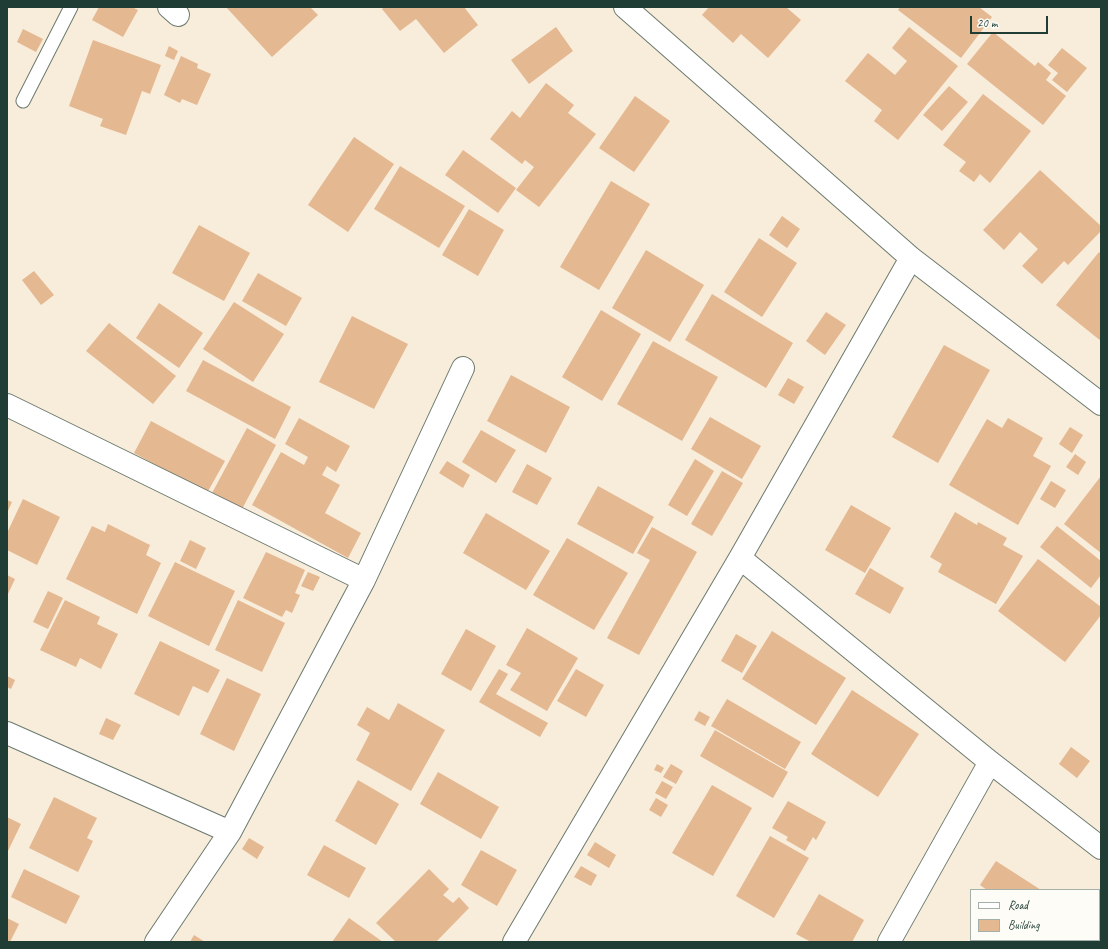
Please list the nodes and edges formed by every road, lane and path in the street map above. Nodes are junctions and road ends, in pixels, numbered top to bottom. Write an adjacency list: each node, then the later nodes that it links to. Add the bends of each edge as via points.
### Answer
1 (71, 7): 3 (lane)
2 (625, 7): 4 (street)
3 (23, 101)
4 (911, 258): 6 (street); 8 (street)
5 (464, 368): 9 (street)
6 (1101, 404)
7 (7, 405): 9 (street)
8 (740, 558): 11 (street); 15 (street)
9 (364, 580): 12 (street)
10 (7, 733): 12 (street)
11 (990, 762): 13 (street); 16 (street)
12 (230, 832): 14 (street)
13 (1101, 848)
14 (156, 942)
15 (514, 942)
16 (889, 942)

